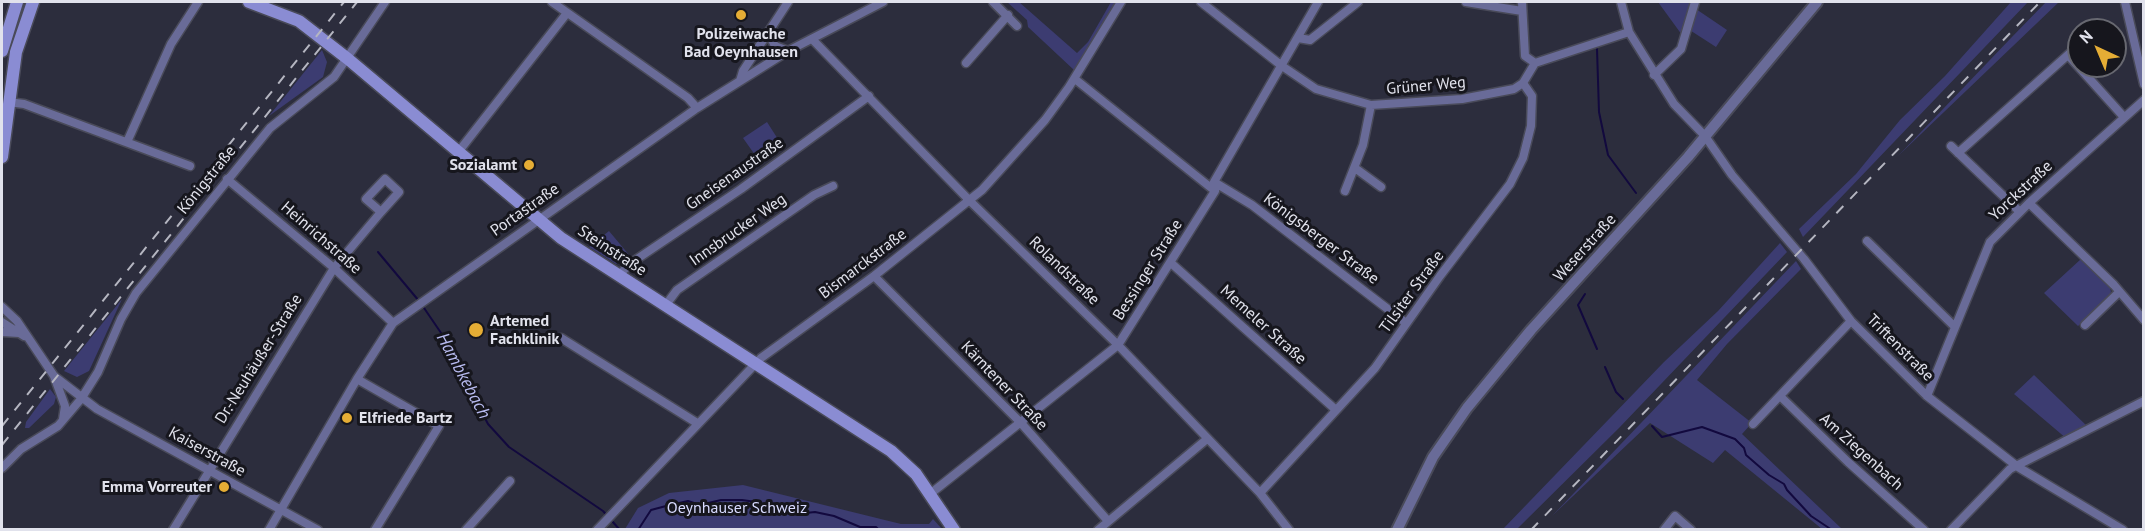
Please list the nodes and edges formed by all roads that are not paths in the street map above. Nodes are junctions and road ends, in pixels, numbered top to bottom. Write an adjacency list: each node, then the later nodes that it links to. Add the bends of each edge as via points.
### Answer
1 (18, 2): 27 (main road)
2 (33, 2): 42 (main road, via 20,35)
3 (198, 2): 47 (street, via 171,44)
4 (249, 2): 30 (main road, Steinstraße, via 290,16)
5 (385, 2): 30 (street, Königstraße)
6 (552, 2): 20 (street)
7 (788, 2): 23 (street)
8 (883, 2): 26 (street, Portastraße)
9 (993, 2): 21 (street)
10 (1121, 2): 36 (street, Bismarckstraße)
11 (1201, 2): 33 (street, Grüner Weg)
12 (1318, 2): 25 (street, Bessinger Straße)
13 (1358, 2): 25 (street, via 1310,40)
14 (1466, 2): 19 (street)
15 (1621, 2): 24 (street, Triftenstraße)
16 (1695, 2): 34 (street, via 1681,49)
17 (1817, 2): 46 (street, Weserstraße)
18 (2125, 2): 39 (street)
19 (1522, 6): 32 (street, via 1525,56)
20 (567, 13): 44 (street); 49 (street)
21 (1008, 15): 22 (street); 31 (street)
22 (1017, 26)
23 (768, 32): 28 (street, via 775,46); 37 (street)
24 (1629, 32): 32 (street); 34 (street, Triftenstraße)
25 (1298, 38): 33 (street, Bessinger Straße)
26 (812, 39): 28 (street, Portastraße); 40 (street, Rolandstraße)
27 (2, 51)
28 (788, 51): 37 (street, Portastraße)
29 (2067, 56): 50 (street)
30 (348, 58): 49 (main road, Steinstraße); 54 (street, Königstraße, via 324,87 270,128)
31 (966, 63)
32 (1535, 63): 38 (street)
33 (1282, 66): 43 (street, Grüner Weg, via 1316,89); 56 (street, Bessinger Straße)
34 (1654, 75): 46 (street, Triftenstraße, via 1674,104)
35 (2089, 78): 45 (street)
36 (1075, 79): 56 (street, Königsberger Straße); 59 (street, Bismarckstraße, via 1045,120)
37 (740, 81): 44 (street, Portastraße)
38 (1523, 83): 43 (street, Grüner Weg, via 1514,89 1462,99); 76 (street, Tilsiter Straße, via 1532,96 1530,133 1523,158 1510,184)
39 (2144, 84)
40 (869, 96): 59 (street, Rolandstraße); 67 (street, Gneisenaustraße)
41 (2144, 100): 45 (street, Yorckstraße)
42 (8, 102): 47 (street, via 24,104); 51 (main road)
43 (1371, 105): 53 (street)
44 (698, 108): 63 (street, Portastraße)
45 (2123, 116): 60 (street, Yorckstraße)
46 (1705, 136): 74 (street, Triftenstraße); 114 (street, Weserstraße, via 1531,330 1455,423 1419,481)
47 (127, 142): 52 (street)
48 (1951, 146): 50 (street)
49 (459, 151): 63 (main road, Steinstraße)
50 (1958, 153): 62 (street)
51 (2, 157)
52 (190, 166)
53 (1355, 168): 57 (street); 58 (street)
54 (227, 179): 66 (street, Heinrichstraße); 88 (street, Königstraße, via 128,304 98,372)
55 (833, 186): 70 (street, Innsbrucker Weg, via 814,195 677,290)
56 (1214, 187): 65 (street, Bessinger Straße); 76 (street, Königsberger Straße, via 1252,205)
57 (1381, 187)
58 (1346, 191)
59 (970, 201): 68 (street, Bismarckstraße); 82 (street, Rolandstraße)
60 (2029, 203): 62 (street, Yorckstraße); 69 (street)
61 (381, 212): 66 (street, Dr.-Neuhäußer-Straße)
62 (2020, 212): 78 (street, Yorckstraße, via 1990,242)
63 (537, 220): 67 (main road, Steinstraße); 75 (street, Portastraße)
64 (1867, 241): 78 (street)
65 (1171, 263): 82 (street, Bessinger Straße); 90 (street, Memeler Straße)
66 (334, 268): 75 (street, Heinrichstraße); 98 (street, Dr.-Neuhäußer-Straße)
67 (618, 276): 70 (main road, Steinstraße)
68 (874, 276): 83 (street, Bismarckstraße); 93 (street, Kärntener Straße)
69 (2118, 293): 72 (street); 77 (street)
70 (665, 306): 83 (main road, Steinstraße)
71 (2, 307): 80 (street, via 17,321)
72 (2144, 320)
73 (2, 321): 80 (street)
74 (1851, 321): 86 (street); 87 (street, Triftenstraße)
75 (393, 323): 85 (street, Portastraße)
76 (1406, 323): 90 (street, Tilsiter Straße, via 1376,368)
77 (2085, 325)
78 (1955, 327): 87 (street, Yorckstraße)
79 (2, 332): 80 (street)
80 (24, 336): 84 (street)
81 (561, 338): 92 (street)
82 (1118, 345): 93 (street, Bessinger Straße); 95 (street, Rolandstraße)
83 (755, 365): 92 (street, Bismarckstraße); 101 (main road, Steinstraße, via 891,451 916,474)
84 (54, 376): 88 (street, Kaiserstraße); 91 (street, via 65,406)
85 (357, 379): 102 (street, Portastraße); 109 (street, via 439,426)
86 (1780, 396): 94 (street); 117 (street, Am Ziegenbach)
87 (1927, 396): 96 (street, Triftenstraße)
88 (81, 399): 91 (street, Königstraße); 98 (street, Kaiserstraße)
89 (2144, 401): 96 (street)
90 (1336, 410): 100 (street, Tilsiter Straße)
91 (62, 422): 97 (street, Königstraße, via 21,448)
92 (697, 423): 104 (street, Bismarckstraße)
93 (1021, 423): 101 (street, Bessinger Straße); 103 (street, Kärntener Straße)
94 (1753, 424)
95 (1207, 439): 100 (street, Rolandstraße); 103 (street)
96 (2019, 467): 105 (street, via 2010,469); 118 (street, Triftenstraße)
97 (2, 468)
98 (208, 469): 102 (street, Kaiserstraße); 106 (street, Dr.-Neuhäußer-Straße)
99 (510, 481): 110 (street)
100 (1260, 493): 113 (street, Rolandstraße)
101 (930, 494): 111 (main road, Steinstraße)
102 (280, 510): 107 (street, Portastraße); 108 (street, Kaiserstraße)
103 (1108, 521): 112 (street)
104 (600, 526)
105 (1953, 529)
106 (173, 530)
107 (269, 530)
108 (318, 530)
109 (375, 530)
110 (466, 530)
111 (954, 530)
112 (1098, 530)
113 (1289, 530)
114 (1397, 530)
115 (1664, 530): 116 (street, via 1675,516)
116 (1691, 530)
117 (1924, 530)
118 (2122, 530)

